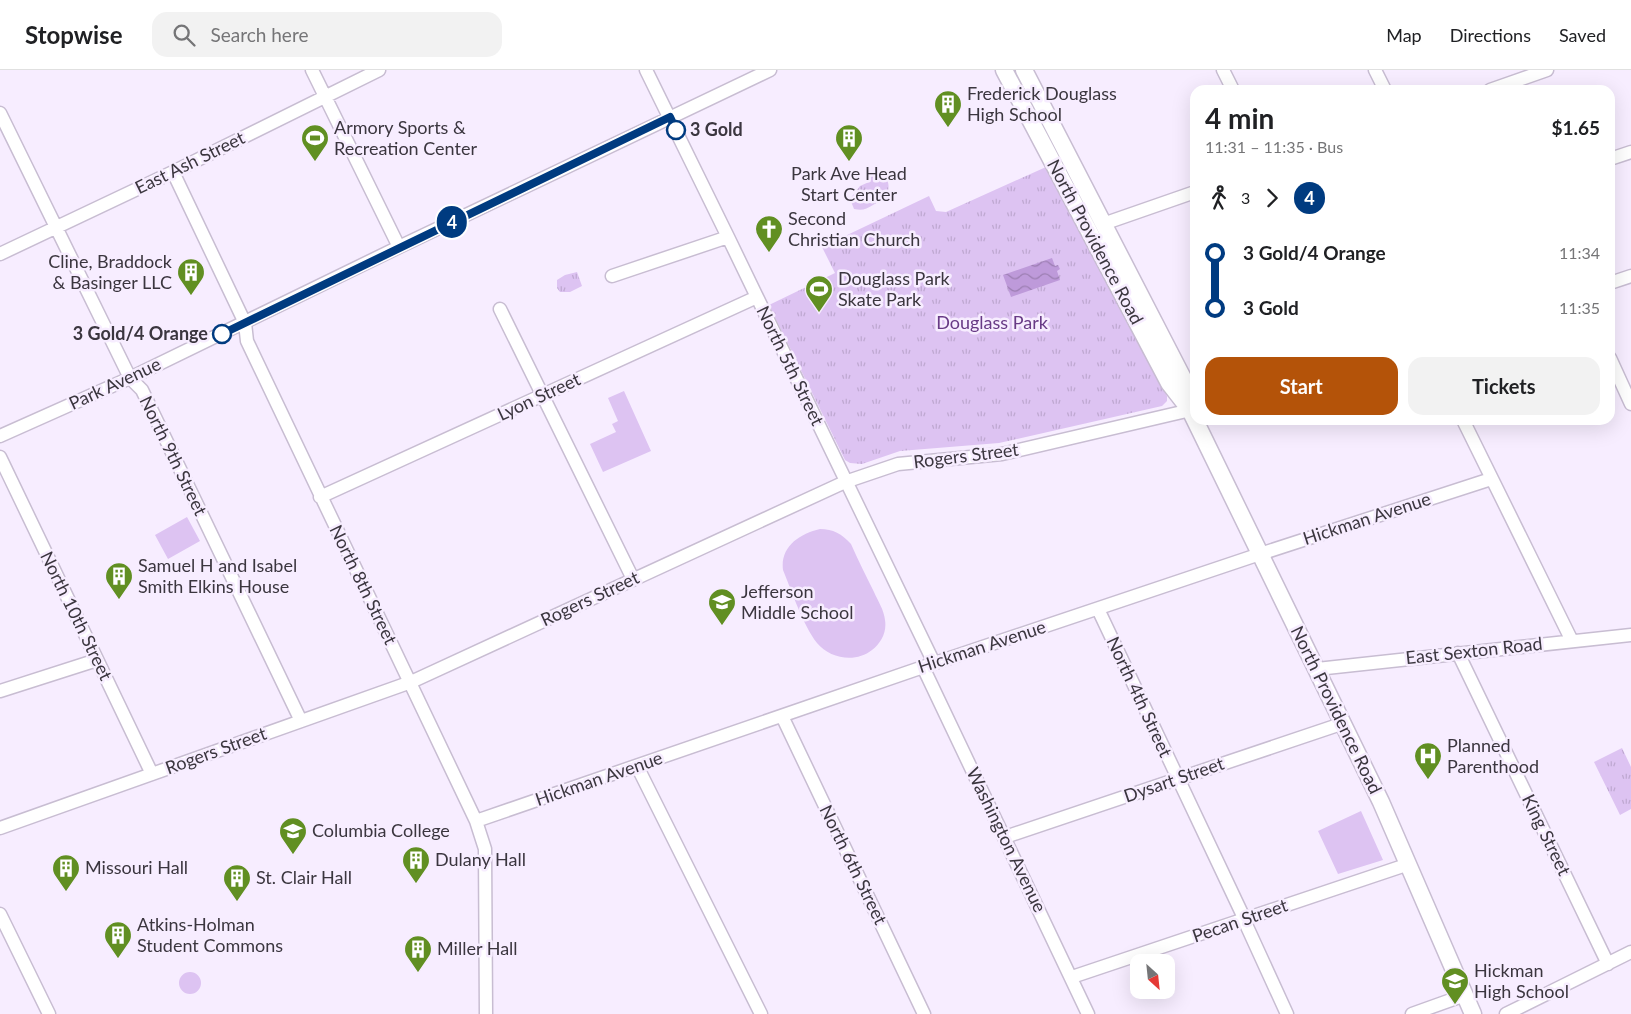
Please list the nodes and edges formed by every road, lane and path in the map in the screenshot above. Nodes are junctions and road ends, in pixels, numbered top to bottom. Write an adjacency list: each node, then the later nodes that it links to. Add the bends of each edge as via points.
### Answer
1 (312, 70): 13 (street)
2 (379, 70): 13 (street, East Ash Street)
3 (646, 70): 15 (street, North 5th Street)
4 (770, 70): 15 (street, Park Avenue)
5 (1004, 70): 36 (main road, North Providence Road, via 1169,383)
6 (1024, 70): 20 (main road, North Providence Road)
7 (1223, 70): 10 (street)
8 (1375, 70): 11 (street)
9 (1547, 70): 12 (street)
10 (1231, 85)
11 (1382, 85)
12 (1504, 85)
13 (324, 97): 18 (street, East Ash Street); 23 (street)
14 (0, 112): 21 (street, North 9th Street)
15 (670, 117): 22 (street, North 5th Street); 23 (street, Park Avenue)
16 (1631, 152): 17 (street)
17 (1615, 157)
18 (173, 172): 21 (street, East Ash Street); 30 (street, North 8th Street)
19 (1190, 194): 20 (street)
20 (1103, 224): 34 (main road, North Providence Road, via 1184,380)
21 (56, 227): 24 (street, East Ash Street); 32 (street, North 9th Street)
22 (728, 237): 25 (street); 28 (street, North 5th Street)
23 (399, 247): 30 (street, Park Avenue)
24 (0, 254)
25 (612, 276)
26 (1631, 276): 27 (street)
27 (1615, 281)
28 (757, 297): 33 (street, Lyon Street); 43 (street, North 5th Street)
29 (500, 309): 33 (street)
30 (245, 322): 32 (street, Park Avenue); 44 (street, North 8th Street, via 247,341)
31 (1615, 369): 35 (street)
32 (130, 378): 40 (street, Park Avenue); 57 (street, North 9th Street, via 142,390)
33 (542, 396): 44 (street, Lyon Street); 46 (street)
34 (1190, 399)
35 (1631, 404)
36 (1190, 406)
37 (1190, 410): 43 (street, Rogers Street, via 1002,454 898,464)
38 (1200, 425): 45 (main road, North Providence Road)
39 (1465, 425): 42 (street)
40 (0, 436)
41 (0, 457): 51 (street, North 10th Street)
42 (1491, 479): 45 (street, Hickman Avenue); 49 (street)
43 (845, 482): 46 (street, Rogers Street); 52 (street, North 5th Street)
44 (320, 497): 54 (street, North 8th Street)
45 (1260, 554): 47 (street, Hickman Avenue); 53 (main road, North Providence Road)
46 (633, 579): 54 (street, Rogers Street)
47 (1098, 609): 52 (street, Hickman Avenue); 61 (street, North 4th Street)
48 (1631, 635): 49 (street, East Sexton Road)
49 (1572, 641): 50 (street, East Sexton Road)
50 (1458, 652): 53 (street, East Sexton Road); 69 (street, King Street)
51 (97, 660): 55 (street); 60 (street, North 10th Street)
52 (929, 665): 56 (street, Hickman Avenue); 64 (street, Washington Avenue)
53 (1317, 669): 58 (main road, North Providence Road)
54 (411, 682): 57 (street, Rogers Street); 62 (street, North 8th Street)
55 (0, 691)
56 (782, 716): 59 (street, Hickman Avenue); 75 (street, North 6th Street)
57 (301, 721): 60 (street, Rogers Street)
58 (1344, 723): 61 (street, Dysart Street); 65 (main road, North Providence Road)
59 (637, 766): 62 (street, Hickman Avenue); 74 (street)
60 (152, 774): 63 (street, Rogers Street)
61 (1177, 779): 64 (street, Dysart Street); 67 (street, North 4th Street)
62 (476, 821): 73 (street, North 8th Street, via 485,849)
63 (0, 828)
64 (1005, 837): 70 (street, Washington Avenue)
65 (1409, 864): 67 (street, Pecan Street); 71 (main road, North Providence Road)
66 (0, 914): 72 (street)
67 (1244, 920): 70 (street, Pecan Street); 77 (street, North 4th Street)
68 (1631, 952): 69 (street)
69 (1608, 964): 80 (street)
70 (1072, 977): 76 (street, Washington Avenue)
71 (1465, 995): 78 (street); 79 (main road, North Providence Road)
72 (48, 1014)
73 (486, 1014)
74 (761, 1014)
75 (924, 1014)
76 (1088, 1014)
77 (1287, 1014)
78 (1412, 1014)
79 (1473, 1014)
80 (1506, 1014)

